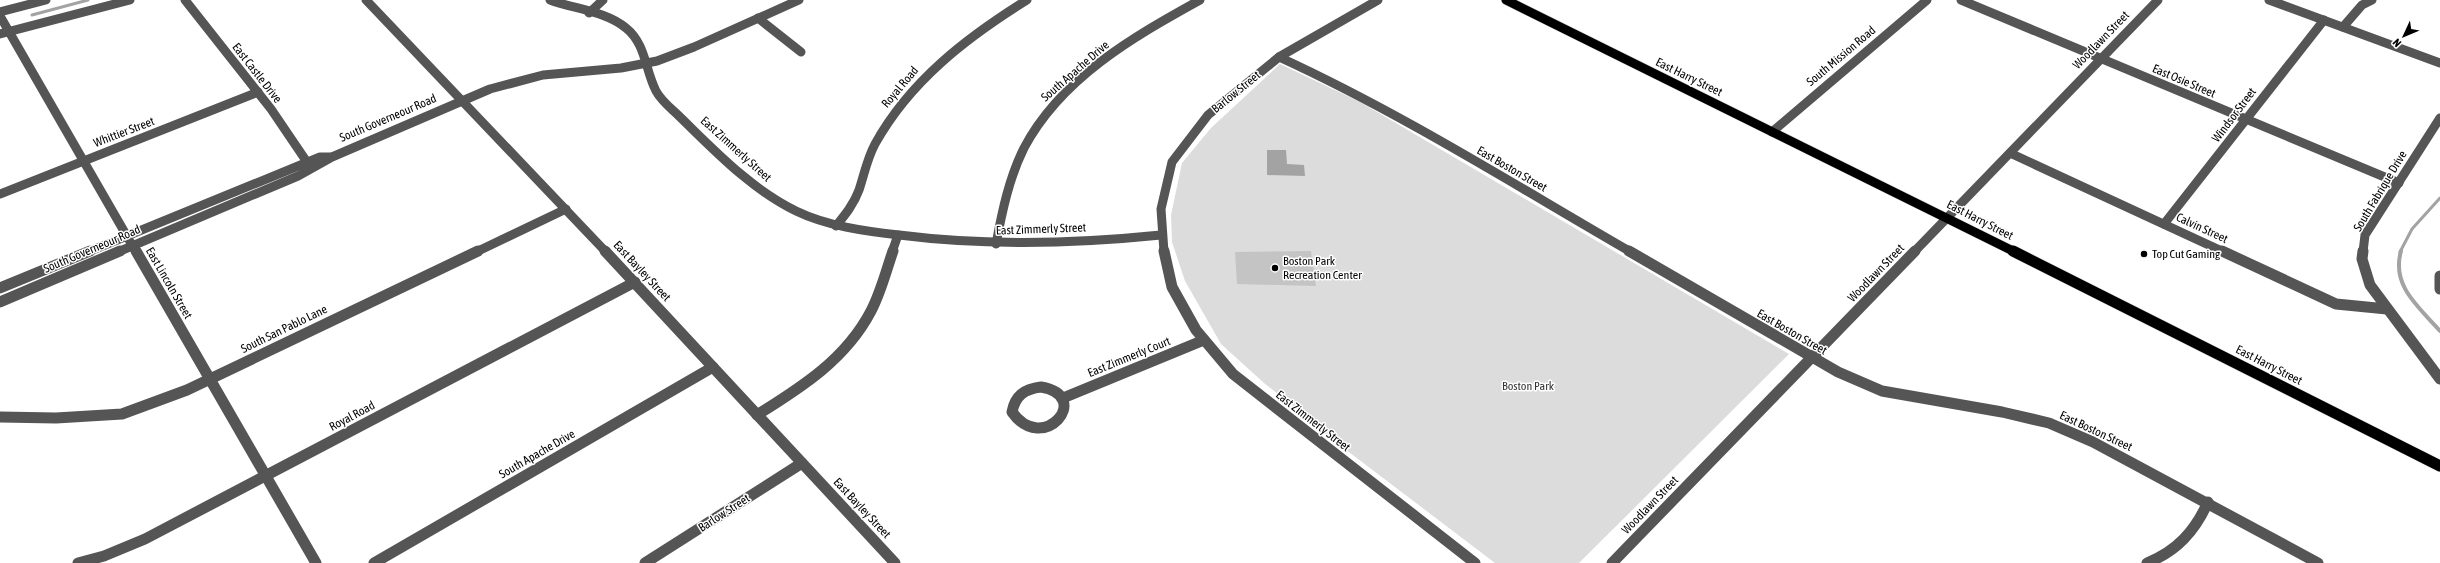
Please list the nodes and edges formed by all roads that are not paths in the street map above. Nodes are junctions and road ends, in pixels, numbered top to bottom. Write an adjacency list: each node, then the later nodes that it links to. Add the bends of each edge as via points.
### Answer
1 (46, 0): 17 (street)
2 (130, 0): 23 (street)
3 (185, 0): 29 (street, East Castle Drive)
4 (366, 0): 30 (street, East Bayley Street)
5 (550, 0): 18 (street, East Zimmerly Street)
6 (603, 0): 18 (street)
7 (798, 0): 20 (street, South Governeour Road)
8 (1027, 0): 42 (street, Royal Road, via 970,37 924,78 878,137 866,163 854,201)
9 (1200, 0): 46 (street, South Apache Drive, via 1137,35 1082,78 1046,114 1018,163)
10 (1376, 0): 25 (street, Barlow Street)
11 (1506, 0): 33 (main road, East Harry Street)
12 (1927, 0): 33 (street, South Mission Road)
13 (1961, 0): 26 (street, East Osie Street)
14 (2158, 0): 26 (street, Woodlawn Street)
15 (2269, 0): 21 (street)
16 (2372, 0): 22 (street, via 2362,5)
17 (0, 12)
18 (589, 13): 27 (street, East Zimmerly Street, via 610,19 636,36)
19 (0, 16): 23 (street, East Lincoln Street)
20 (758, 18): 24 (street); 27 (street, South Governeour Road, via 682,52)
21 (2324, 20): 22 (street); 32 (street, Windsor Street)
22 (2343, 27): 28 (street)
23 (5, 33): 35 (street, East Lincoln Street)
24 (802, 52)
25 (1279, 57): 44 (street, Barlow Street, via 1208,115 1172,162 1161,209); 55 (street, East Boston Street, via 1331,81 1410,124)
26 (2101, 59): 32 (street, East Osie Street); 34 (street, Woodlawn Street)
27 (646, 63): 30 (street, South Governeour Road, via 611,70 543,75 503,85); 42 (street, East Zimmerly Street, via 658,96 759,187 784,205)
28 (2440, 63)
29 (258, 92): 35 (street, Whittier Street); 36 (street, East Castle Drive)
30 (463, 100): 36 (street, South Governeour Road); 39 (street, East Bayley Street)
31 (2440, 118): 37 (street, South Fabrique Drive)
32 (2245, 119): 37 (street, East Osie Street); 41 (street, Windsor Street)
33 (1772, 132): 40 (main road, East Harry Street)
34 (2010, 153): 40 (street, Woodlawn Street); 41 (street, Calvin Street)
35 (83, 161): 38 (street, Whittier Street); 45 (street, East Lincoln Street)
36 (310, 166): 45 (street, South Governeour Road, via 254,182); 47 (street, South Governeour Road)
37 (2399, 183): 53 (street, South Fabrique Drive, via 2365,235 2362,259 2370,285)
38 (0, 194)
39 (566, 209): 49 (street, East Bayley Street); 57 (street, South San Pablo Lane)
40 (1947, 218): 55 (street, Woodlawn Street); 63 (main road, East Harry Street)
41 (2164, 224): 53 (street, Calvin Street, via 2336,304)
42 (836, 226): 43 (street, East Zimmerly Street)
43 (898, 235): 46 (street, East Zimmerly Street); 60 (street, via 871,311 846,349 817,376)
44 (1161, 235): 46 (street, East Zimmerly Street, via 1037,244); 54 (street, East Zimmerly Street, via 1172,287)
45 (127, 236): 47 (street, East Lincoln Street); 50 (street, South Governeour Road)
46 (996, 244)
47 (132, 246): 52 (street, South Governeour Road); 57 (street, East Lincoln Street)
48 (2440, 276): 51 (street)
49 (635, 282): 56 (street, East Bayley Street); 64 (street, Royal Road)
50 (0, 288)
51 (2440, 289)
52 (0, 302)
53 (2387, 309): 58 (street, South Fabrique Drive)
54 (1204, 340): 59 (street, East Zimmerly Court); 71 (street, East Zimmerly Street, via 1233,374)
55 (1811, 358): 65 (street, East Boston Street, via 1882,391 2049,423 2094,442); 72 (street, Woodlawn Street)
56 (713, 367): 60 (street, East Bayley Street); 68 (street, South Apache Drive)
57 (210, 379): 61 (street, South San Pablo Lane, via 122,414 56,418); 64 (street, East Lincoln Street)
58 (2440, 379)
59 (1063, 398): 59 (street, via 1054,390 1034,388 1015,400 1012,412 1020,424 1029,428 1044,428 1052,425 1063,415 1066,403)
60 (757, 414): 62 (street, East Bayley Street)
61 (0, 417)
62 (802, 463): 69 (street, Barlow Street); 70 (street, East Bayley Street)
63 (2440, 466)
64 (266, 476): 66 (street, Royal Road, via 145,539 104,556); 67 (street, East Lincoln Street)
65 (2208, 502): 73 (street, via 2201,519 2176,550); 74 (street, East Boston Street)
66 (78, 563)
67 (316, 563)
68 (374, 563)
69 (645, 563)
70 (895, 563)
71 (1476, 563)
72 (1612, 563)
73 (2147, 563)
74 (2318, 563)

